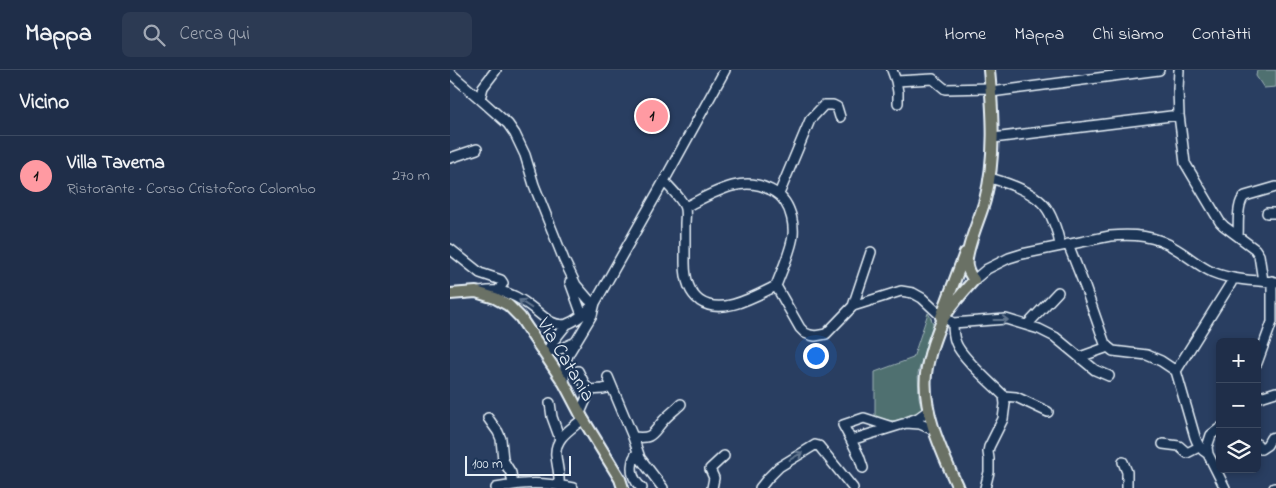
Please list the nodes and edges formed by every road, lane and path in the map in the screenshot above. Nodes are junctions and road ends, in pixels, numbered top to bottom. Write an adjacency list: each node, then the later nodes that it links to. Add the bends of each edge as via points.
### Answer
1 (496, 70): 10 (street, via 483,88)
2 (725, 70): 18 (street)
3 (892, 70): 8 (street)
4 (990, 70): 9 (main road)
5 (1159, 70): 9 (street)
6 (1179, 70): 12 (street)
7 (450, 73): 10 (street)
8 (896, 81): 9 (street, via 934,79 945,89); 11 (street)
9 (991, 90): 14 (main road)
10 (480, 99): 27 (street, via 515,134)
11 (898, 103)
12 (1179, 115): 14 (street); 23 (street, via 1185,163 1220,222)
13 (840, 117): 20 (street, via 833,105 824,106 810,120)
14 (993, 138): 17 (main road)
15 (477, 149): 16 (street)
16 (450, 158)
17 (990, 178): 22 (main road); 24 (street, via 1027,192 1048,209)
18 (664, 181): 21 (street); 37 (street)
19 (1276, 187): 23 (street, via 1241,199)
20 (779, 194): 21 (street, via 760,185 740,184); 32 (street, via 790,214 793,236)
21 (685, 207): 32 (street, via 686,280 696,298 711,306 730,306)
22 (973, 236): 28 (main road); 30 (main road, via 967,266)
23 (1238, 236): 31 (street, via 1255,249)
24 (1064, 245): 29 (street, via 1110,236 1146,236 1167,243 1211,272); 30 (street, via 1009,258); 44 (street, via 1085,287)
25 (450, 249): 36 (street, via 480,273 501,280 503,283)
26 (871, 252): 38 (street)
27 (564, 260): 37 (street, via 576,285); 39 (street)
28 (961, 262): 33 (street, via 959,281); 40 (main road)
29 (1233, 278): 31 (street); 49 (street)
30 (974, 280): 33 (main road)
31 (1270, 281): 46 (street, via 1272,322)
32 (776, 286): 38 (street, via 800,328 810,335 826,334)
33 (964, 291): 40 (main road)
34 (1058, 292): 42 (street)
35 (450, 294): 36 (main road, Via Catania)
36 (497, 294): 41 (street, one-way to 36, via 550,322 512,296); 45 (main road, Via Catania, via 520,317)
37 (595, 303): 39 (street); 43 (street, via 592,315)
38 (854, 306): 40 (street, via 905,291 922,298)
39 (582, 315): 41 (street)
40 (946, 319): 42 (street, one-way to 42, via 1006,319); 56 (street, via 956,344); 60 (main road, via 938,328 928,361 926,390)
41 (567, 324): 45 (street)
42 (1027, 325): 47 (street, via 1055,337)
43 (575, 342): 45 (street); 52 (street, via 565,362)
44 (1108, 347): 47 (street); 49 (street, via 1113,351 1147,355)
45 (546, 352): 52 (main road, Via Catania)
46 (1261, 352)
47 (1080, 357): 50 (street, via 1095,370)
48 (578, 371): 54 (street)
49 (1176, 371): 73 (street)
50 (1109, 376)
51 (608, 377): 53 (street)
52 (564, 383): 62 (main road, Via Catania)
53 (612, 387): 54 (street); 68 (street)
54 (589, 390): 62 (street)
55 (1276, 392): 57 (street)
56 (1004, 396): 61 (street, via 1016,397); 91 (street, via 1003,419 989,447)
57 (1261, 397)
58 (550, 403): 70 (street)
59 (681, 404): 68 (street, via 652,434 643,438)
60 (929, 410): 64 (street); 66 (main road)
61 (1048, 412)
62 (582, 416): 70 (street); 84 (main road, Via Catania)
63 (488, 418): 80 (street, via 501,439 503,460 511,473)
64 (906, 423): 65 (street); 66 (street)
65 (892, 427): 71 (street); 71 (street, via 864,418 843,425)
66 (934, 430): 90 (main road)
67 (1216, 431): 76 (street, via 1210,436 1206,448)
68 (633, 437): 75 (street)
69 (1276, 437): 74 (street)
70 (560, 438): 81 (street, via 556,450)
71 (851, 440): 79 (street)
72 (1163, 444): 73 (street, via 1179,446 1187,453)
73 (1199, 446): 76 (street)
74 (1261, 446)
75 (638, 452): 85 (street, via 632,465 634,480); 86 (street)
76 (1208, 454): 93 (street)
77 (724, 456): 87 (street, via 710,469 714,478)
78 (1123, 462): 92 (street)
79 (863, 468)
80 (513, 485): 81 (street); 82 (street)
81 (559, 485): 83 (street)
82 (496, 488)
83 (573, 488)
84 (623, 488)
85 (642, 488)
86 (663, 488)
87 (712, 488)
88 (760, 488): 89 (street, one-way to 89, via 779,467 815,445)
89 (852, 488)
90 (958, 488)
91 (985, 488)
92 (1127, 488)
93 (1225, 488)

